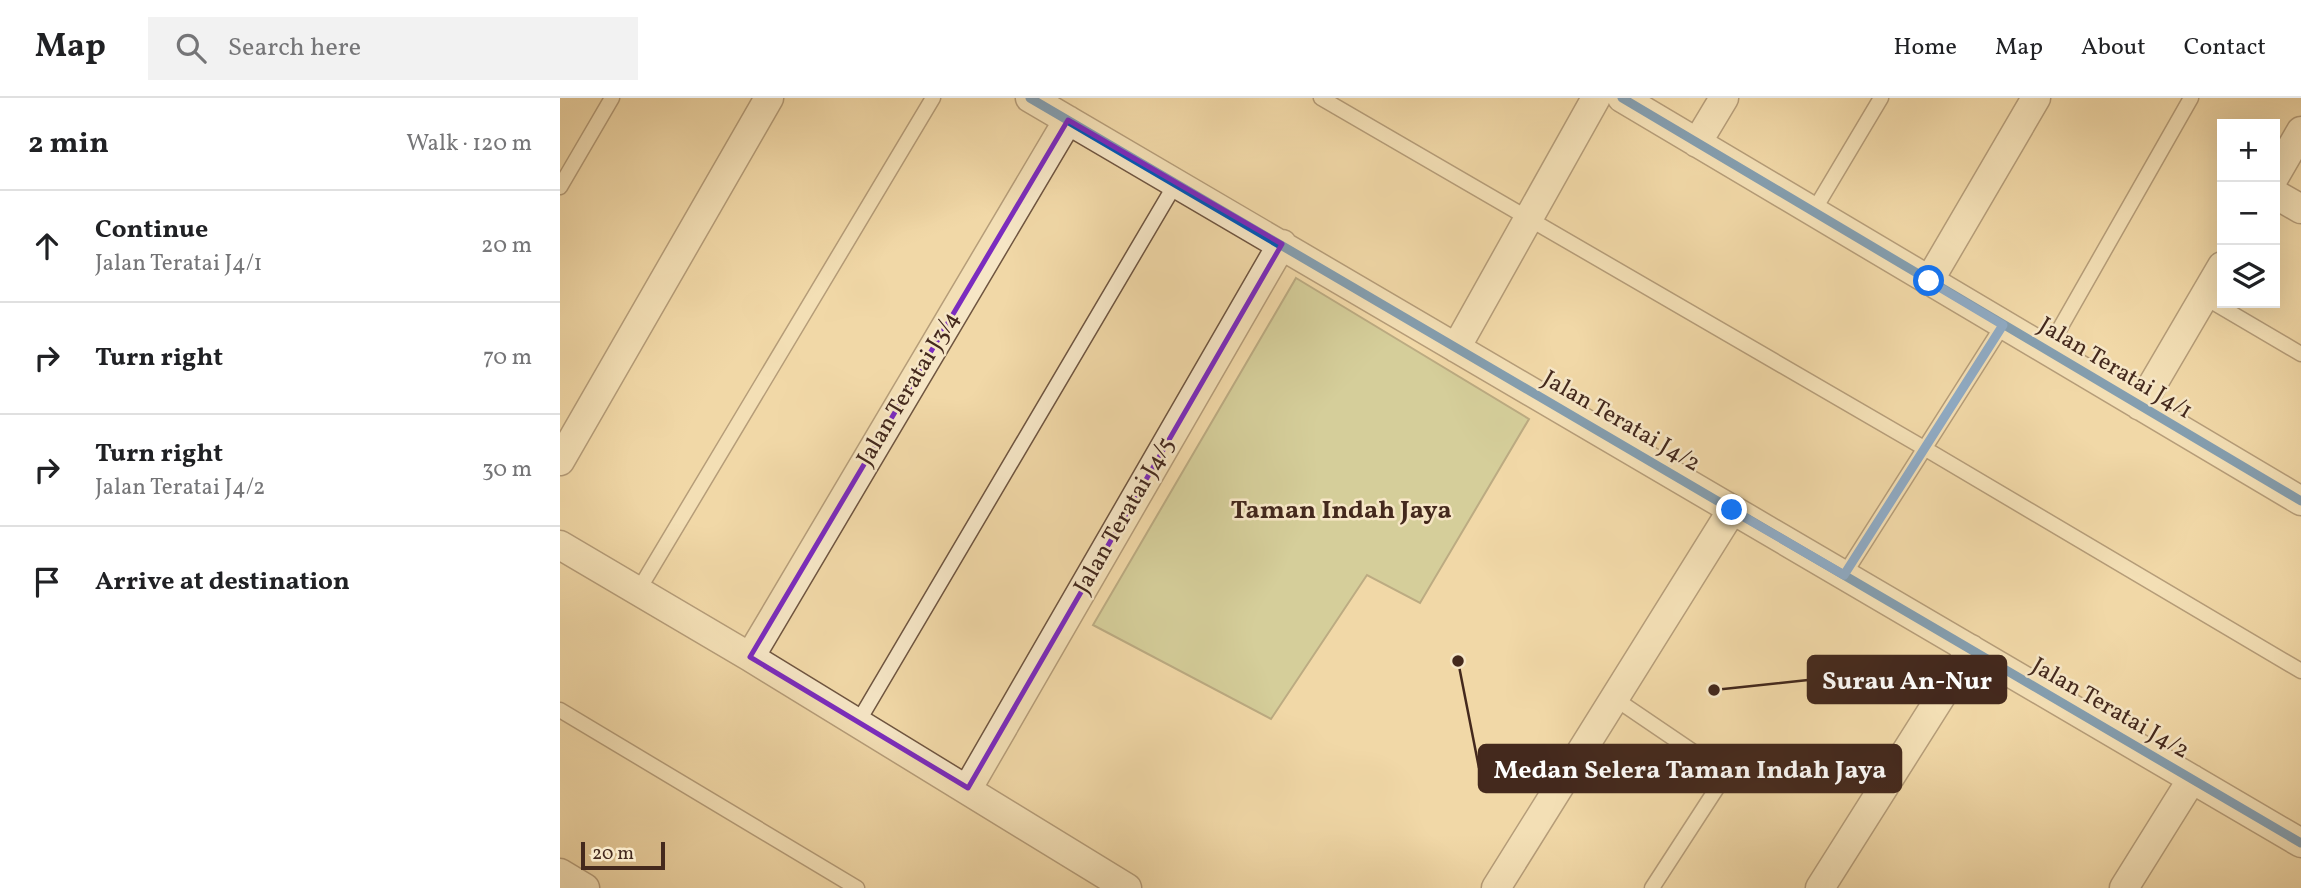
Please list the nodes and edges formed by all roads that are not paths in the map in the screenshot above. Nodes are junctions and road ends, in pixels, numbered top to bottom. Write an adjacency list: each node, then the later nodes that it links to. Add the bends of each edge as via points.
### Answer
1 (612, 98): 17 (lane)
2 (769, 98): 32 (street)
3 (933, 98): 37 (lane)
4 (1030, 98): 12 (street, Jalan Teratai J4/2)
5 (1321, 98): 21 (lane)
6 (1596, 98): 21 (street)
7 (1622, 98): 14 (street, Jalan Teratai J4/1)
8 (1724, 98): 14 (street)
9 (1881, 98): 20 (lane)
10 (2036, 98): 24 (street)
11 (2191, 98): 28 (lane)
12 (1068, 120): 16 (street, Jalan Teratai J4/2); 39 (street, Jalan Teratai J3/4)
13 (2301, 131): 15 (street)
14 (1697, 143): 20 (street, Jalan Teratai J4/1)
15 (2280, 167)
16 (1176, 183): 22 (street, Jalan Teratai J4/2); 43 (lane)
17 (560, 187)
18 (2280, 197): 19 (street)
19 (2301, 209)
20 (1813, 212): 24 (street, Jalan Teratai J4/1)
21 (1529, 219): 27 (street); 31 (lane)
22 (1282, 244): 27 (street, Jalan Teratai J4/2); 45 (street, Jalan Teratai J4/5)
23 (2217, 275): 25 (street)
24 (1929, 281): 26 (street, Jalan Teratai J4/1)
25 (2204, 297): 29 (lane); 30 (street)
26 (2003, 325): 28 (street, Jalan Teratai J4/1); 31 (lane)
27 (1456, 348): 34 (street, Jalan Teratai J4/2)
28 (2047, 351): 30 (street, Jalan Teratai J4/1)
29 (2301, 354)
30 (2140, 406): 33 (street, Jalan Teratai J4/1)
31 (1924, 449): 36 (lane); 40 (lane)
32 (560, 461)
33 (2301, 501)
34 (1732, 510): 36 (street, Jalan Teratai J4/2); 41 (street)
35 (560, 545): 37 (street)
36 (1844, 575): 38 (street, Jalan Teratai J4/2)
37 (638, 591): 39 (street)
38 (1971, 649): 44 (street, Jalan Teratai J4/2); 53 (street)
39 (750, 657): 43 (street)
40 (2301, 671)
41 (1614, 698): 51 (street); 52 (lane, via 1726,774)
42 (560, 709): 49 (lane)
43 (858, 722): 45 (street)
44 (2192, 779): 46 (street, Jalan Teratai J4/2); 54 (street)
45 (968, 788): 50 (street)
46 (2301, 843)
47 (560, 873): 48 (street)
48 (585, 888)
49 (857, 888)
50 (1128, 888)
51 (1496, 888)
52 (1652, 888)
53 (1820, 888)
54 (2124, 888)

